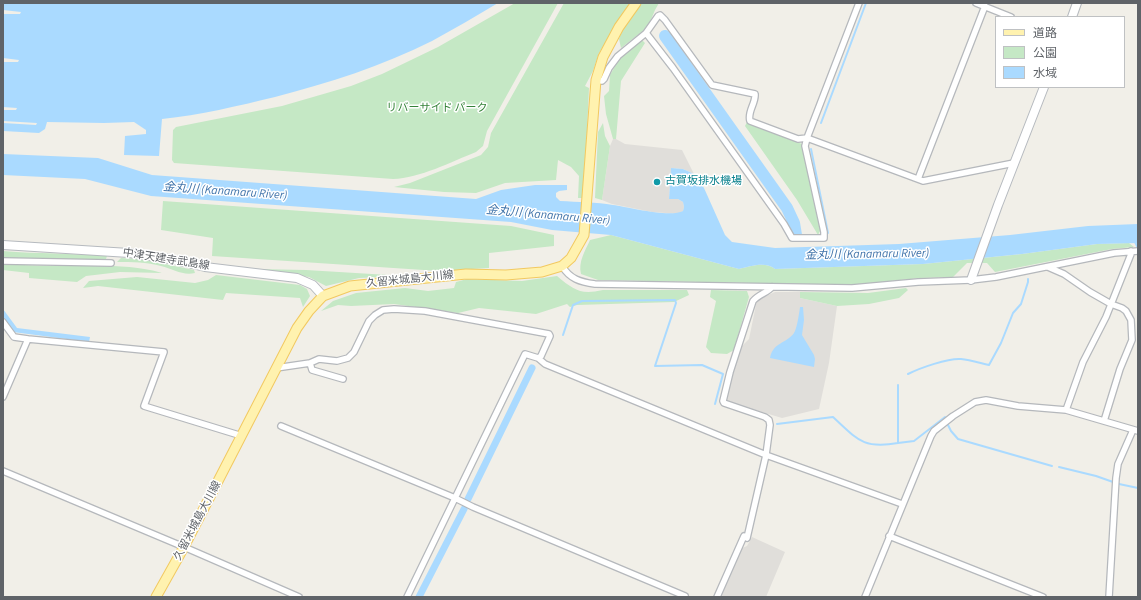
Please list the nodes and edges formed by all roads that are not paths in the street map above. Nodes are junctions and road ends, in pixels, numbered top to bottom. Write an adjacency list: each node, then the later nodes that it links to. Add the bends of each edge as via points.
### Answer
1 (636, 3): 9 (main road, via 603,57)
2 (859, 3): 11 (street)
3 (976, 3): 5 (street)
4 (1077, 3): 7 (main road)
5 (985, 6): 6 (street); 13 (street)
6 (1009, 16)
7 (1072, 16)
8 (646, 33): 9 (street, via 618,56 604,79); 11 (street, via 660,15 712,85 755,94 750,121 798,139); 11 (street, via 792,238 824,238 805,146)
9 (596, 80): 18 (main road, via 584,235 571,258)
10 (1044, 88): 12 (main road)
11 (807, 138): 13 (street)
12 (1014, 163): 13 (street, via 923,181); 20 (main road)
13 (918, 179)
14 (3, 245): 22 (main road, 中津天建寺武島線, via 129,253 297,278 313,285)
15 (1135, 251): 19 (street); 23 (street, via 1131,254)
16 (3, 261): 17 (street)
17 (111, 263)
18 (562, 266): 21 (street, via 567,274 583,283); 22 (main road, 久留米城島大川線, via 542,272 466,274 350,286)
19 (1048, 267): 20 (street); 23 (street, via 1064,274)
20 (971, 280): 21 (street, via 852,288)
21 (772, 287): 37 (street, via 753,301 723,401 769,420 770,433)
22 (323, 296): 29 (main road, 久留米城島大川線, via 309,310 297,328)
23 (1111, 304): 26 (street, via 1126,311 1131,320); 32 (street, via 1083,362)
24 (3, 322): 25 (street, via 14,337)
25 (28, 339): 31 (street); 36 (street, via 164,352 144,406)
26 (1135, 340): 33 (street, via 1120,369)
27 (538, 358): 28 (street, via 542,356 549,334 394,309 383,310 369,321 354,352 348,358 337,361 319,358); 37 (street, via 545,364); 39 (street, via 525,354)
28 (310, 363): 29 (street); 30 (street, via 312,370)
29 (276, 368): 36 (main road, 久留米城島大川線)
30 (343, 379)
31 (3, 397)
32 (1066, 410): 33 (street); 40 (street, via 986,400 975,402 934,431)
33 (1104, 421): 35 (street)
34 (281, 426): 39 (street)
35 (1136, 430): 50 (street, via 1118,464)
36 (242, 436): 42 (main road, 久留米城島大川線)
37 (766, 455): 40 (street); 47 (street, via 748,538 744,536)
38 (3, 471): 42 (street)
39 (455, 498): 45 (street); 46 (street)
40 (902, 504): 41 (street)
41 (889, 536): 48 (street); 49 (street)
42 (184, 547): 43 (main road, 久留米城島大川線); 44 (street)
43 (156, 597)
44 (299, 597)
45 (407, 597)
46 (685, 597)
47 (717, 597)
48 (865, 597)
49 (1043, 597)
50 (1109, 597)

